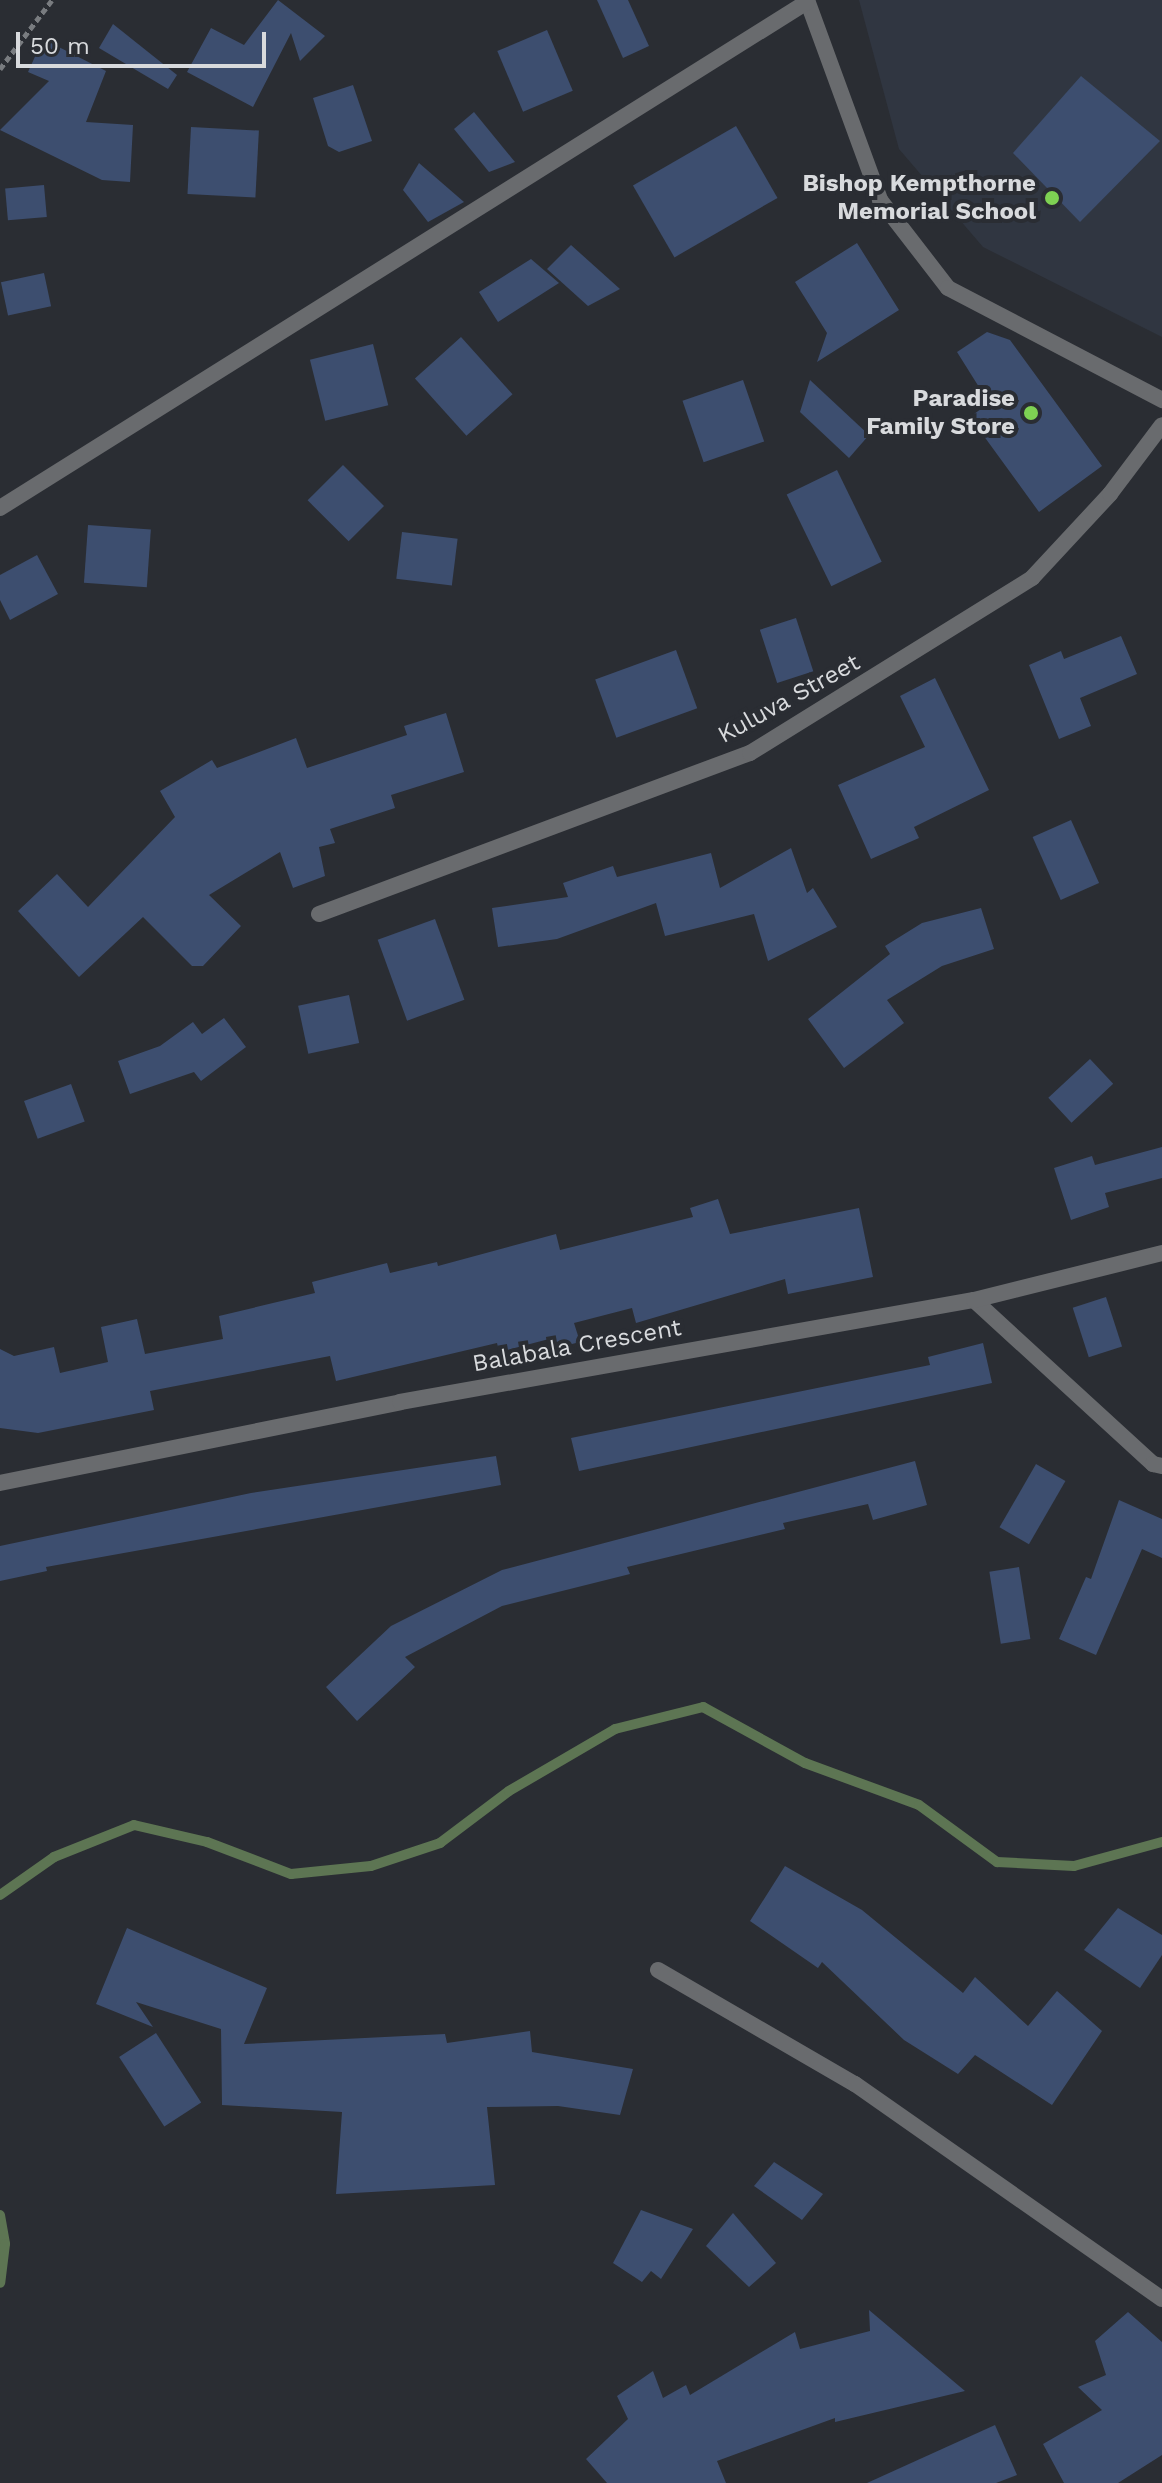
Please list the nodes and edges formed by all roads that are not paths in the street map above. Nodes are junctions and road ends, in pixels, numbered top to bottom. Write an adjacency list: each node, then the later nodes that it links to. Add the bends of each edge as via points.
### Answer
1 (807, 1): 2 (street, via 880,200 948,288); 4 (street)
2 (1162, 400)
3 (1162, 425): 5 (street, Kuluva Street, via 1110,494 1032,578 750,753)
4 (0, 508)
5 (319, 914)
6 (1162, 1253): 7 (street, Balabala Crescent)
7 (974, 1300): 8 (street, via 1153,1464); 9 (street, Balabala Crescent, via 400,1402)
8 (1162, 1466)
9 (0, 1483)
10 (658, 1970): 11 (street, via 855,2084)
11 (1162, 2299)

